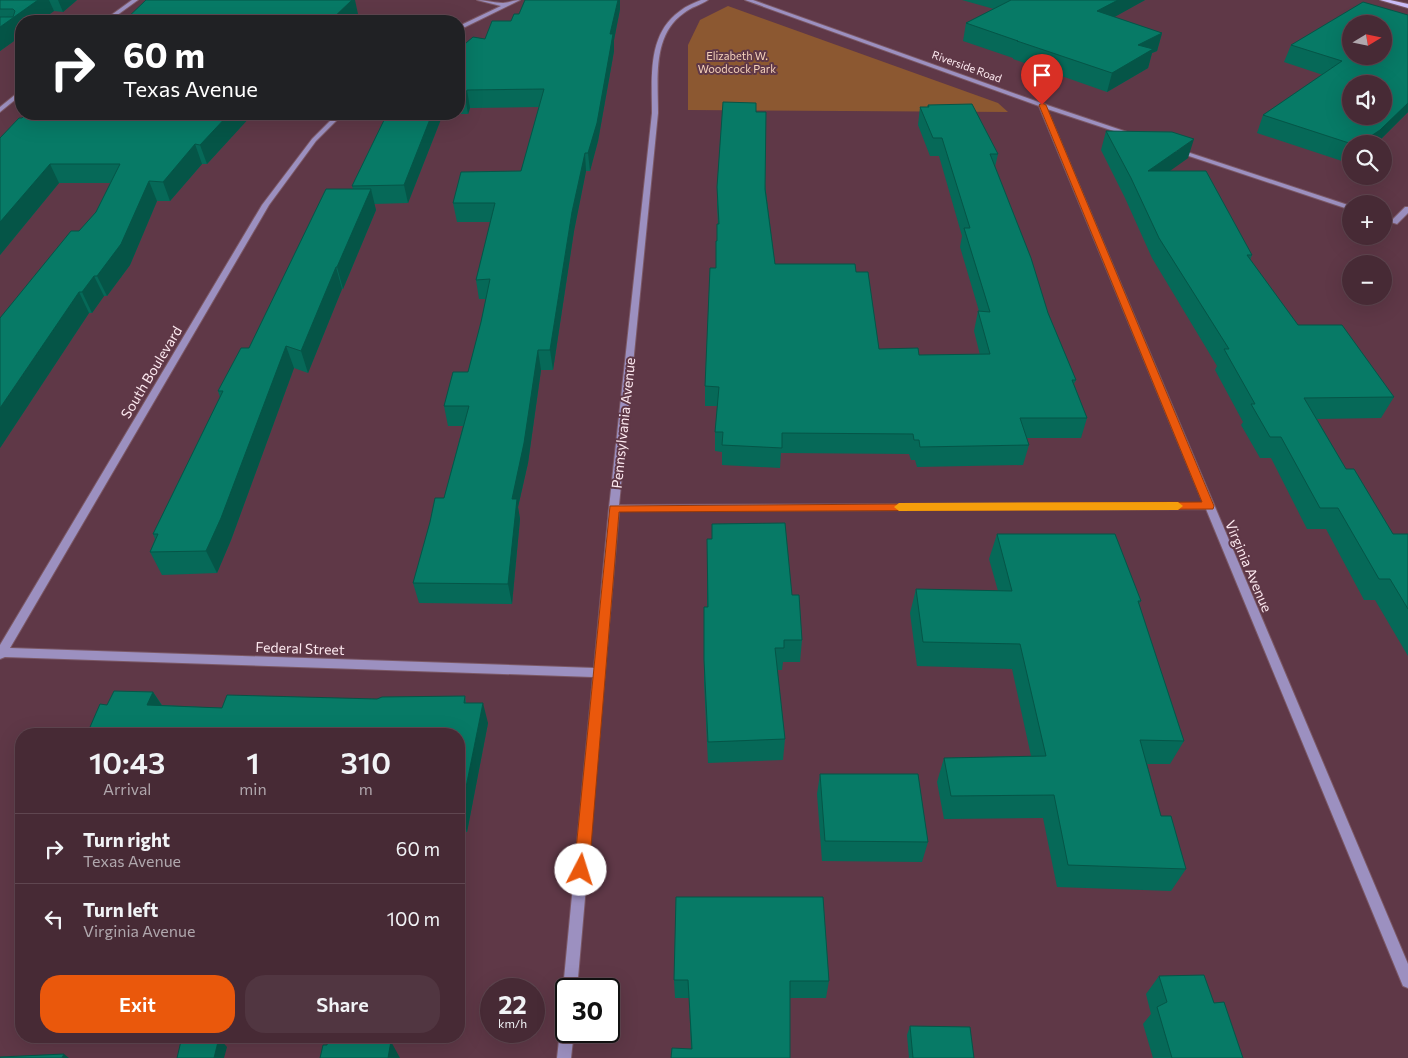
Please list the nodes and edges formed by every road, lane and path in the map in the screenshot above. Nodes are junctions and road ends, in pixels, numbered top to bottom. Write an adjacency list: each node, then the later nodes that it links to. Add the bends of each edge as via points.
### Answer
1 (136, 0): 9 (street)
2 (480, 0): 7 (street)
3 (517, 0): 7 (street)
4 (705, 0): 21 (street, Pennsylvania Avenue, via 671,20 658,49 655,113)
5 (748, 0): 12 (street, Riverside Road)
6 (1383, 0): 8 (street)
7 (504, 5): 10 (street)
8 (1408, 6)
9 (115, 15)
10 (465, 25)
11 (15, 97): 13 (street)
12 (1042, 105): 15 (street, Riverside Road); 20 (street, Virginia Avenue)
13 (0, 110)
14 (334, 120): 22 (street, South Boulevard, via 314,140 266,205)
15 (1145, 139)
16 (1173, 149): 17 (street)
17 (1342, 205)
18 (1408, 209): 19 (street)
19 (1392, 221)
20 (1209, 506): 21 (street); 25 (street, Virginia Avenue)
21 (614, 508): 23 (street, Pennsylvania Avenue)
22 (0, 653): 23 (street, Federal Street)
23 (599, 673): 24 (street, Pennsylvania Avenue)
24 (571, 978)
25 (1408, 980)
26 (566, 1043): 27 (street)
27 (564, 1058)

